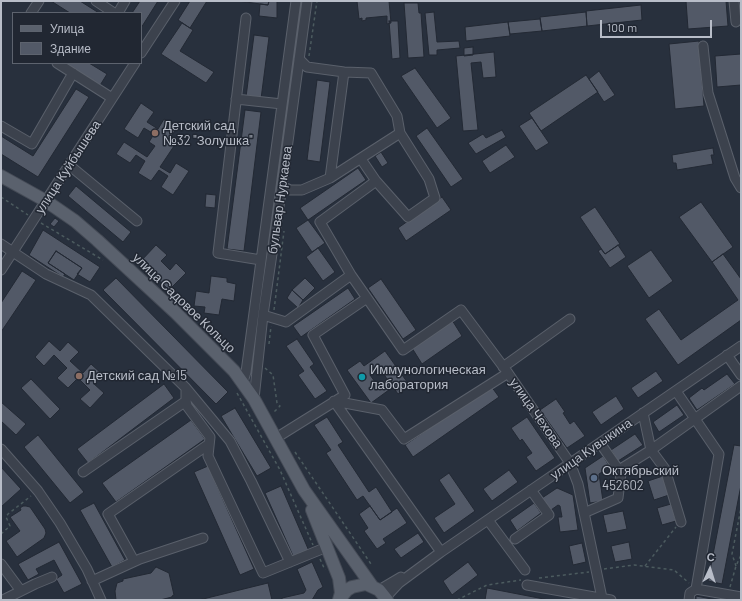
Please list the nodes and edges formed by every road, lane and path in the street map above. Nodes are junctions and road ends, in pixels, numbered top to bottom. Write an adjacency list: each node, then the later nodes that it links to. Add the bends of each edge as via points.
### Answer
1 (39, 1): 9 (street)
2 (96, 1): 10 (street)
3 (125, 1): 11 (street)
4 (175, 1): 15 (street)
5 (296, 1): 24 (street, бульвар Нуркаева)
6 (307, 1): 16 (street, бульвар Нуркаева)
7 (318, 1): 19 (path)
8 (734, 1): 13 (street)
9 (32, 12)
10 (112, 12)
11 (119, 12)
12 (246, 18): 23 (street)
13 (736, 22)
14 (703, 46): 33 (street, via 708,93 735,178)
15 (142, 52)
16 (299, 59): 19 (street); 32 (street, бульвар Нуркаева)
17 (59, 64): 21 (street)
18 (134, 64): 22 (street, улица Куйбышева)
19 (307, 67): 20 (street)
20 (344, 72): 26 (street, via 371,74 397,116); 30 (street)
21 (73, 73): 22 (street); 25 (street, via 32,144)
22 (112, 98): 28 (street, улица Куйбышева)
23 (236, 99): 24 (street); 40 (street, via 218,254)
24 (282, 104): 40 (street, бульвар Нуркаева)
25 (1, 126)
26 (400, 133): 27 (street); 31 (street, via 429,179 435,198 408,218)
27 (361, 159): 30 (street); 31 (street)
28 (69, 165): 35 (street, улица Куйбышева); 37 (street)
29 (1, 176): 35 (main road, улица Садовое Кольцо)
30 (330, 178): 32 (street, via 302,190 290,190)
31 (376, 180): 43 (street, via 320,222)
32 (282, 186): 45 (street, бульвар Нуркаева)
33 (741, 188)
34 (1, 197): 36 (path)
35 (46, 201): 36 (street, улица Куйбышева); 54 (main road, улица Садовое Кольцо, via 80,226 132,272 213,349)
36 (34, 219): 39 (street, улица Куйбышева); 41 (path)
37 (137, 221)
38 (1, 244): 39 (street)
39 (13, 252): 42 (street, улица Куйбышева); 56 (street, via 46,274 91,295)
40 (261, 260): 54 (street, бульвар Нуркаева, via 246,372)
41 (109, 263)
42 (1, 270)
43 (351, 275): 44 (street); 46 (street, via 286,322)
44 (367, 298): 51 (street, улица Чехова, via 403,350 461,310); 60 (street, via 313,335 345,395)
45 (263, 315): 46 (street); 58 (street, бульвар Нуркаева)
46 (273, 317): 48 (path)
47 (570, 319): 51 (street)
48 (268, 346)
49 (741, 346): 50 (street, улица Кувыкина)
50 (727, 355): 52 (street); 57 (street, улица Кувыкина)
51 (505, 370): 60 (street, via 404,439 382,410); 70 (street, улица Чехова)
52 (741, 375)
53 (264, 376): 62 (path, via 265,368 273,375 277,403 280,406)
54 (239, 386): 58 (main road, улица Садовое Кольцо); 83 (path)
55 (741, 386): 63 (street)
56 (186, 388): 59 (street); 87 (street, via 230,441)
57 (676, 390): 61 (street, улица Кувыкина); 63 (street)
58 (254, 399): 64 (main road, улица Садовое Кольцо)
59 (186, 401): 66 (street, via 210,437); 72 (street)
60 (334, 401): 64 (street); 84 (street)
61 (643, 413): 65 (street, улица Кувыкина); 69 (street)
62 (272, 414)
63 (695, 419): 69 (street); 98 (street, via 719,454)
64 (276, 438): 73 (main road, улица Садовое Кольцо)
65 (600, 443): 70 (street, улица Кувыкина); 71 (street)
66 (209, 444): 86 (street, via 108,514); 87 (street, via 208,456 262,573)
67 (291, 446): 89 (path)
68 (1, 450): 75 (street)
69 (652, 450): 71 (street); 79 (street, via 665,469)
70 (570, 463): 74 (street, улица Кувыкина); 77 (street, улица Чехова, via 578,484)
71 (619, 470): 77 (street, via 621,473 618,498)
72 (83, 472)
73 (304, 490): 83 (main road, улица Садовое Кольцо); 99 (main road, улица Садовое Кольцо)
74 (531, 490): 78 (street, улица Кувыкина); 82 (street, via 549,515)
75 (38, 491): 80 (path, via 8,514 6,517 10,526); 96 (street, via 70,538)
76 (741, 508): 91 (path, via 732,554)
77 (584, 513): 93 (street, улица Чехова)
78 (488, 520): 84 (street, улица Кувыкина); 92 (street)
79 (681, 522): 90 (path)
80 (1, 534)
81 (203, 538): 86 (street)
82 (515, 539)
83 (322, 550): 87 (street); 94 (path); 106 (main road, улица Садовое Кольцо, via 340,578)
84 (441, 552): 99 (street, улица Кувыкина)
85 (741, 555): 91 (path)
86 (134, 561): 96 (street)
87 (290, 562)
88 (1, 564): 100 (street)
89 (371, 564)
90 (645, 566): 93 (path); 98 (path, via 674,570)
91 (736, 566): 102 (path)
92 (525, 570)
93 (596, 570): 97 (path); 103 (street, улица Чехова)
94 (327, 576)
95 (52, 577): 100 (street)
96 (92, 581): 105 (street)
97 (529, 581): 103 (street); 107 (path, via 487,585)
98 (696, 589): 102 (street); 108 (street, via 690,593)
99 (381, 593): 106 (main road, via 359,585 347,590)
100 (19, 595): 104 (street)
101 (741, 597): 102 (street)
102 (727, 598)
103 (607, 599)
104 (3, 600)
105 (101, 600)
106 (339, 600)
107 (457, 600)
108 (689, 600)

